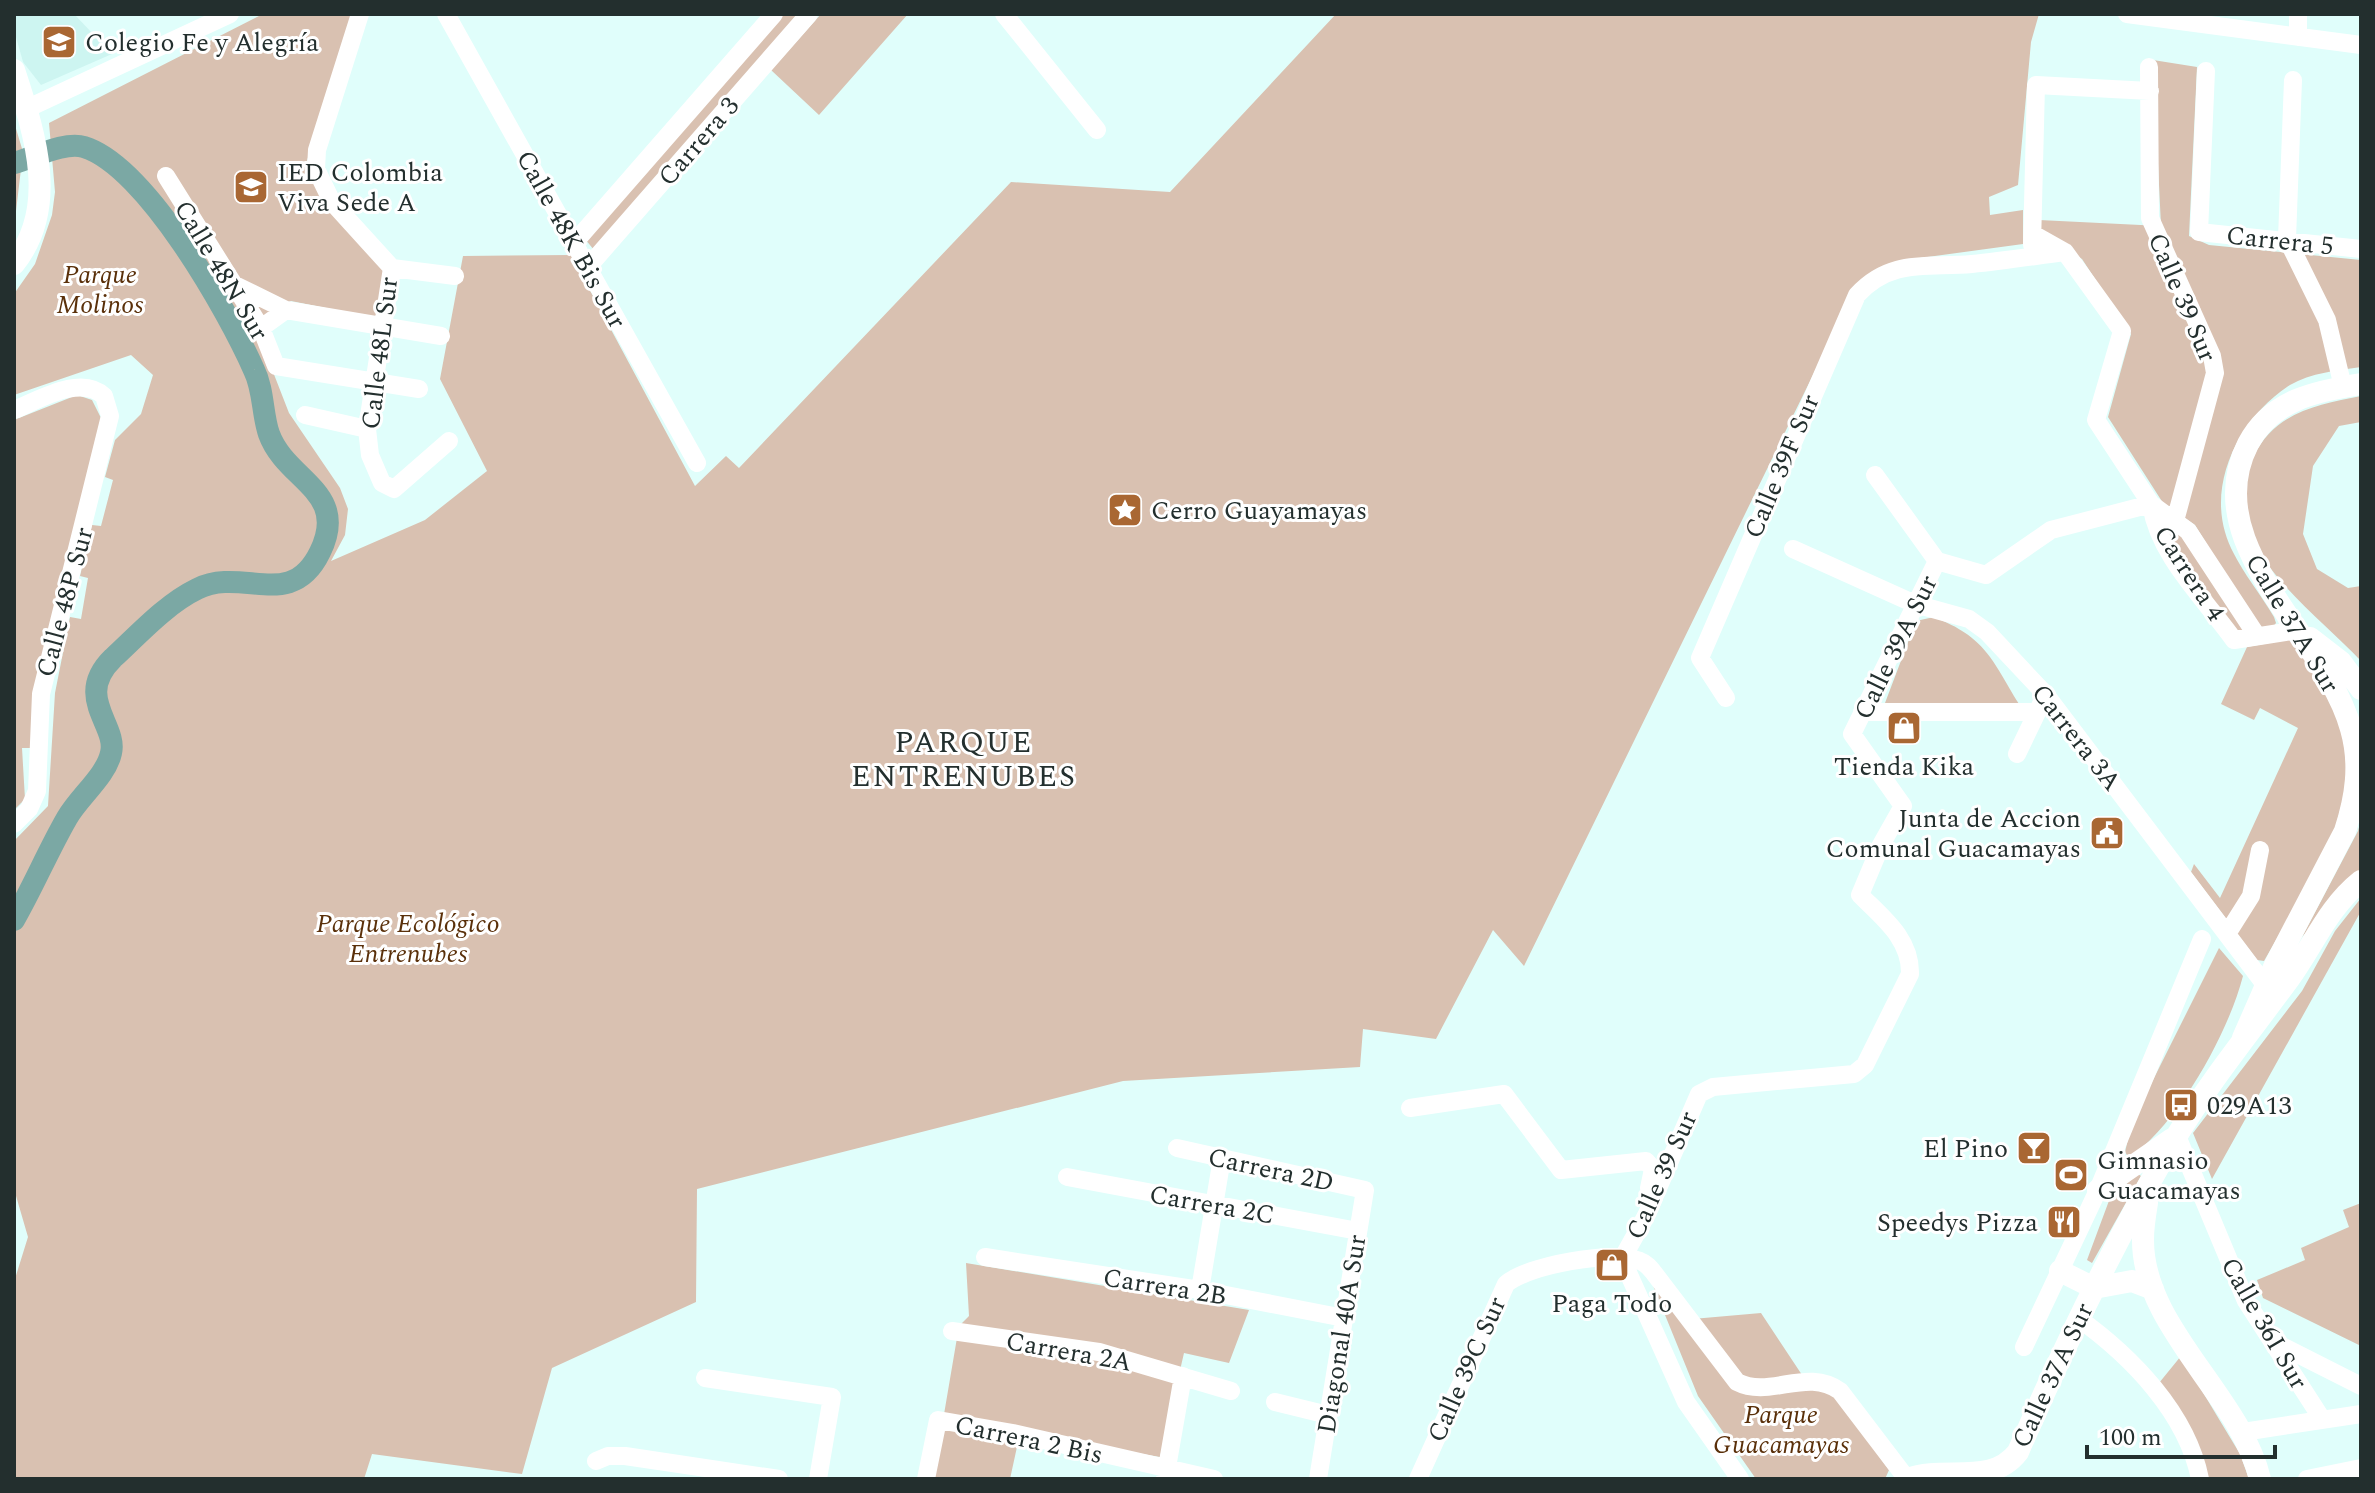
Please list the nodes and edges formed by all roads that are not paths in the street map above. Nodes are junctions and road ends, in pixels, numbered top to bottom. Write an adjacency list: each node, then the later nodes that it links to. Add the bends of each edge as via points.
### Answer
1 (230, 14): 16 (street)
2 (360, 14): 28 (street, Calle 48L Sur, via 317,150 316,169 332,202)
3 (446, 14): 22 (street, Calle 48K Bis Sur)
4 (774, 14): 22 (street, Carrera 3)
5 (809, 14): 27 (street, Carrera 3)
6 (1004, 14): 17 (street)
7 (2127, 14): 9 (street)
8 (2298, 14): 9 (street)
9 (2298, 37): 10 (street)
10 (2361, 45)
11 (2149, 67): 15 (street, Calle 39 Sur)
12 (14, 70): 16 (main road)
13 (2206, 71): 19 (street, Calle 39 Sur)
14 (2293, 80): 21 (street)
15 (2150, 91): 20 (street, via 2036,85); 45 (street, Calle 39 Sur, via 2150,218 2215,373)
16 (26, 109): 26 (main road, via 40,174 39,203 31,237)
17 (1097, 130)
18 (166, 176): 30 (street, Calle 48N Sur)
19 (2199, 232): 21 (street, Carrera 5)
20 (2033, 234): 24 (street); 25 (street)
21 (2287, 239): 23 (street, Carrera 5); 36 (street)
22 (574, 243): 27 (street, Calle 48K Bis Sur)
23 (2361, 249)
24 (2065, 252): 25 (street); 44 (street, via 2122,331 2096,420)
25 (2032, 256): 53 (street, Calle 39F Sur, via 1970,264 1921,263 1872,279 1857,295 1700,658)
26 (14, 264)
27 (588, 267): 42 (street, Calle 48K Bis Sur)
28 (392, 268): 29 (street); 33 (street, Calle 48L Sur)
29 (455, 276)
30 (235, 285): 31 (street); 32 (street, Calle 48N Sur)
31 (286, 310): 32 (street); 33 (street)
32 (261, 328): 35 (street, Calle 48N Sur, via 276,366)
33 (384, 328): 34 (street); 35 (street, Calle 48L Sur)
34 (441, 336)
35 (377, 382): 37 (street); 40 (street, Calle 48L Sur)
36 (2352, 386): 49 (main road, Calle 37A Sur, via 2310,394 2277,410 2252,437 2237,472 2236,507 2246,545)
37 (419, 389)
38 (14, 410): 57 (street, Calle 48P Sur, via 89,387 104,396 110,416 43,685 37,791)
39 (305, 415): 40 (street)
40 (367, 429): 41 (street, Calle 48L Sur, via 370,455 382,483 394,489)
41 (449, 441)
42 (697, 463)
43 (1875, 475): 47 (street)
44 (2151, 504): 45 (street); 47 (street, via 2051,530 1986,575); 50 (street, Carrera 4, via 2163,540 2234,640)
45 (2175, 521): 50 (street, via 2188,531)
46 (1793, 549): 48 (street, Carrera 3A)
47 (1937, 561): 48 (street, Calle 39A Sur)
48 (1915, 604): 52 (street, Carrera 3A, via 1969,619); 54 (street, Calle 39A Sur)
49 (2299, 630): 50 (street); 51 (main road, via 2341,662); 62 (main road, Calle 37A Sur, via 2351,727 2356,790 2341,840)
50 (2257, 636)
51 (2361, 689)
52 (2046, 695): 55 (street); 60 (street, Carrera 3A)
53 (1726, 698)
54 (1862, 712): 55 (street); 64 (street, Calle 39A Sur, via 1852,734 1903,806 1860,895 1901,939 1910,974 1865,1065 1854,1074)
55 (2036, 712): 56 (street)
56 (2017, 754)
57 (14, 824)
58 (2260, 850): 60 (street, via 2251,896)
59 (2361, 881): 63 (main road, via 2331,913 2291,977)
60 (2227, 934): 62 (street, Carrera 3A)
61 (2202, 939): 72 (street, Calle 37A Sur)
62 (2266, 986): 63 (main road, Calle 37A Sur)
63 (2243, 1038): 66 (main road, Calle 37A Sur)
64 (1702, 1092): 73 (street, Calle 39 Sur)
65 (1410, 1108): 73 (street, via 1504,1094 1561,1170 1646,1161 1653,1165 1649,1191)
66 (2177, 1136): 70 (main road, Calle 37A Sur); 72 (main road); 85 (street, Calle 36I Sur, via 2232,1273)
67 (1177, 1148): 68 (street, Carrera 2D)
68 (1222, 1158): 71 (street, Carrera 2D); 74 (street)
69 (1067, 1177): 74 (street, Carrera 2C)
70 (2149, 1189): 79 (main road, Calle 37A Sur); 80 (main road, via 2143,1240)
71 (1365, 1190): 75 (street, Diagonal 40A Sur)
72 (2098, 1190): 78 (street, Calle 37A Sur)
73 (1654, 1196): 77 (street, Calle 39 Sur)
74 (1215, 1205): 75 (street, Carrera 2C); 81 (street)
75 (1358, 1231): 82 (street, Diagonal 40A Sur)
76 (985, 1257): 81 (street, Carrera 2B)
77 (1622, 1259): 104 (street, Calle 39C Sur, via 1535,1267 1506,1284); 105 (street, via 1686,1402); 106 (street, via 1638,1260 1654,1273 1728,1374 1742,1385 1760,1388 1810,1380 1840,1391)
78 (2060, 1271): 79 (main road); 86 (street, Calle 37A Sur)
79 (2094, 1288): 80 (main road, via 2132,1281); 83 (main road, Calle 37A Sur)
80 (2153, 1289): 95 (main road)
81 (1200, 1290): 82 (street, Carrera 2B)
82 (1344, 1318): 93 (street, Diagonal 40A Sur)
83 (2078, 1318): 106 (main road, Calle 37A Sur, via 2010,1462 1984,1473); 107 (street, via 2113,1343 2151,1386 2188,1439)
84 (952, 1331): 87 (street, Carrera 2A, via 1099,1352)
85 (2272, 1342): 89 (street); 94 (street, Calle 36I Sur)
86 (2024, 1347)
87 (1183, 1376): 90 (street, Carrera 2A); 98 (street)
88 (705, 1378): 100 (street, via 832,1397)
89 (2361, 1386)
90 (1231, 1391)
91 (1275, 1402): 93 (street)
92 (2361, 1414): 94 (street)
93 (1328, 1415): 103 (street, Diagonal 40A Sur)
94 (2322, 1419): 95 (street)
95 (2243, 1432): 108 (main road)
96 (596, 1461): 99 (street, via 625,1456)
97 (2361, 1468): 109 (street)
98 (1166, 1474): 101 (street, Carrera 2 Bis, via 1013,1433 938,1420); 102 (street, Carrera 2 Bis)
99 (779, 1479)
100 (818, 1479)
101 (926, 1479)
102 (1214, 1479)
103 (1318, 1479)
104 (1418, 1479)
105 (1740, 1479)
106 (1908, 1479)
107 (2200, 1479)
108 (2260, 1479)
109 (2307, 1479)

